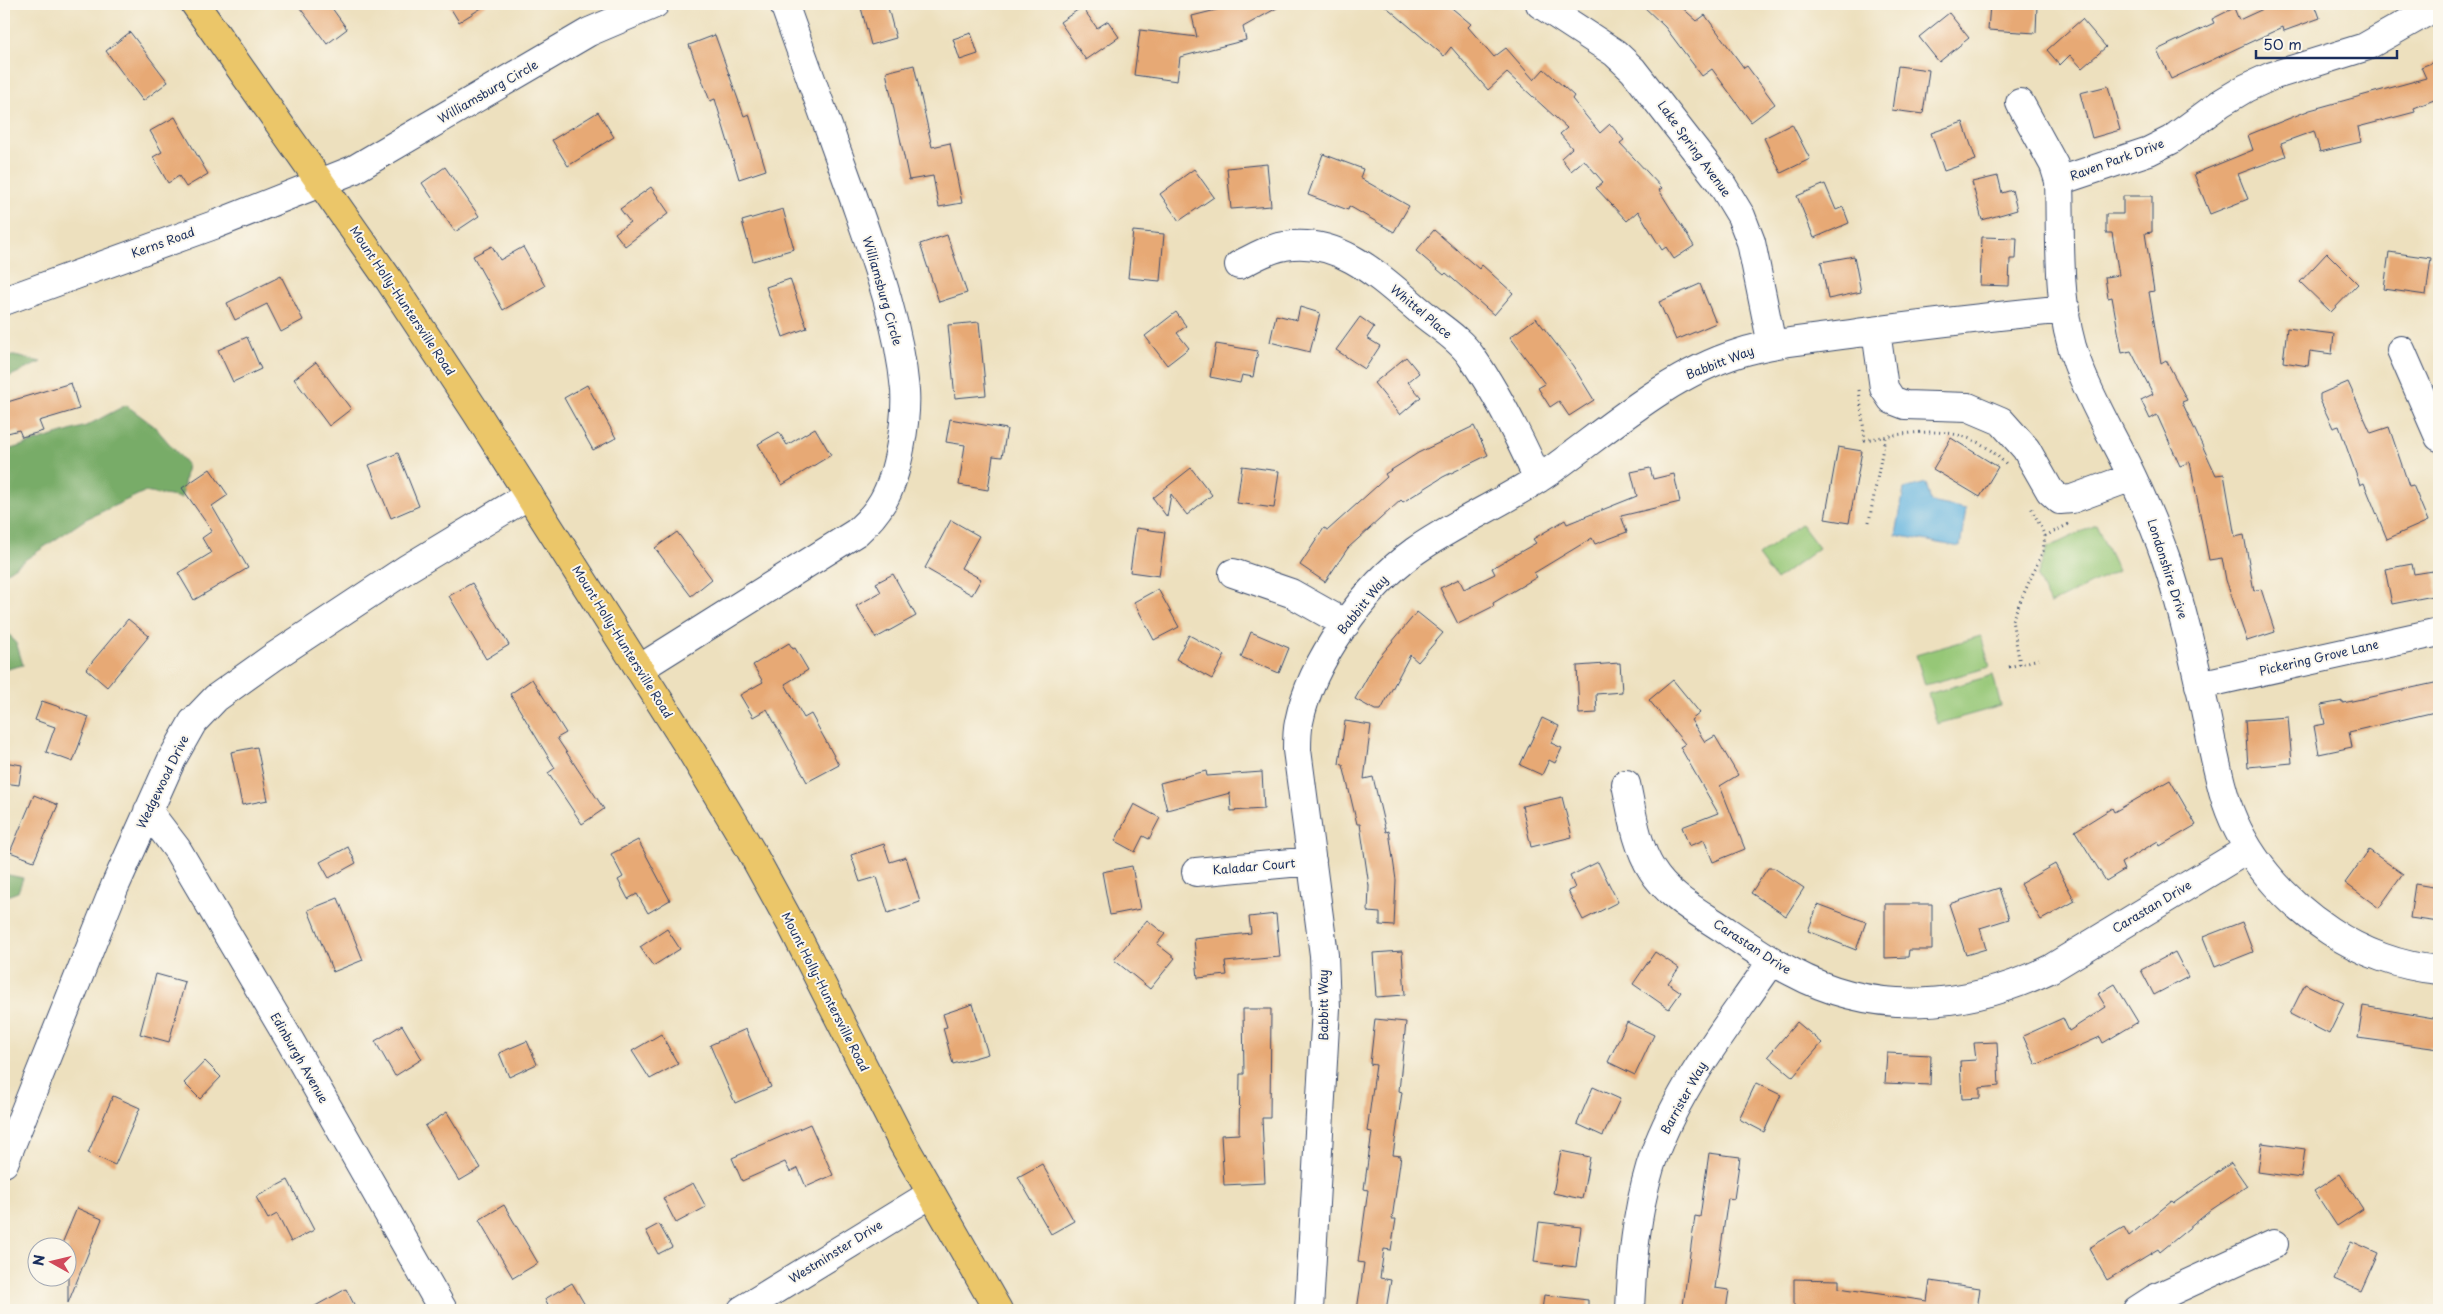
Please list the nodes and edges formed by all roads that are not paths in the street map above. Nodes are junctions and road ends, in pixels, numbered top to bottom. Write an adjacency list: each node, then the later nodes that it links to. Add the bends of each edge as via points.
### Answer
1 (195, 4): 8 (main road, Mount Holly-Huntersville Road)
2 (655, 4): 8 (street, Williamsburg Circle, via 589,32 353,170)
3 (784, 4): 22 (street, Williamsburg Circle, via 865,230 890,312 901,357 905,392 898,453 883,500 857,532)
4 (2439, 4): 7 (street, Raven Park Drive, via 2365,47 2272,76 2246,88 2171,140 2149,151)
5 (1548, 6): 13 (street, Lake Spring Avenue, via 1615,53 1633,70 1721,183 1752,242)
6 (2020, 103): 7 (street, Londonshire Drive)
7 (2059, 180): 11 (street, Londonshire Drive)
8 (321, 182): 10 (street, Kerns Road, via 214,225); 18 (main road, Mount Holly-Huntersville Road, via 389,280)
9 (1239, 265): 17 (street, Whittel Place, via 1262,253 1297,245 1327,248 1355,259 1470,353 1492,388)
10 (4, 301)
11 (2066, 309): 12 (street, Babbitt Way); 16 (street, Londonshire Drive, via 2076,361)
12 (1876, 331): 13 (street, Babbitt Way); 16 (street, via 1884,388 1892,400 1905,405 1968,407 2001,420 2026,449 2050,491 2060,500 2072,499)
13 (1772, 345): 17 (street, Babbitt Way, via 1739,353 1660,390)
14 (2401, 350): 15 (street)
15 (2439, 437)
16 (2132, 477): 23 (street, Londonshire Drive, via 2162,548 2177,594)
17 (1538, 479): 20 (street, Babbitt Way, via 1414,551 1370,592)
18 (529, 496): 22 (main road, Mount Holly-Huntersville Road); 25 (street, Wedgewood Drive, via 408,568 216,698 193,722)
19 (1233, 573): 20 (street, via 1291,593)
20 (1346, 624): 27 (street, Babbitt Way, via 1326,654 1298,723 1298,760)
21 (2439, 632): 23 (street, Pickering Grove Lane)
22 (639, 669): 32 (main road, Mount Holly-Huntersville Road, via 756,860)
23 (2199, 685): 26 (street, Londonshire Drive, via 2226,801)
24 (1626, 784): 29 (street, Carastan Drive, via 1644,855 1662,883 1681,900)
25 (148, 811): 31 (street, Wedgewood Drive); 34 (street, Edinburgh Avenue, via 192,874)
26 (2248, 849): 29 (street, Carastan Drive, via 2050,969 1992,993 1940,1003 1886,1001 1833,990); 30 (street, Londonshire Drive, via 2286,898 2342,939 2368,952)
27 (1312, 861): 28 (street, Kaladar Court); 37 (street, Babbitt Way, via 1324,955 1326,1008)
28 (1196, 872)
29 (1772, 962): 38 (street, Barrister Way, via 1707,1057 1662,1137 1642,1197 1634,1244)
30 (2439, 970)
31 (4, 1163)
32 (930, 1194): 35 (street, Westminster Drive); 36 (main road, Mount Holly-Huntersville Road)
33 (2274, 1244): 39 (street, via 2154,1299)
34 (443, 1310)
35 (742, 1310)
36 (998, 1310)
37 (1309, 1310)
38 (1630, 1310)
39 (2137, 1310)

